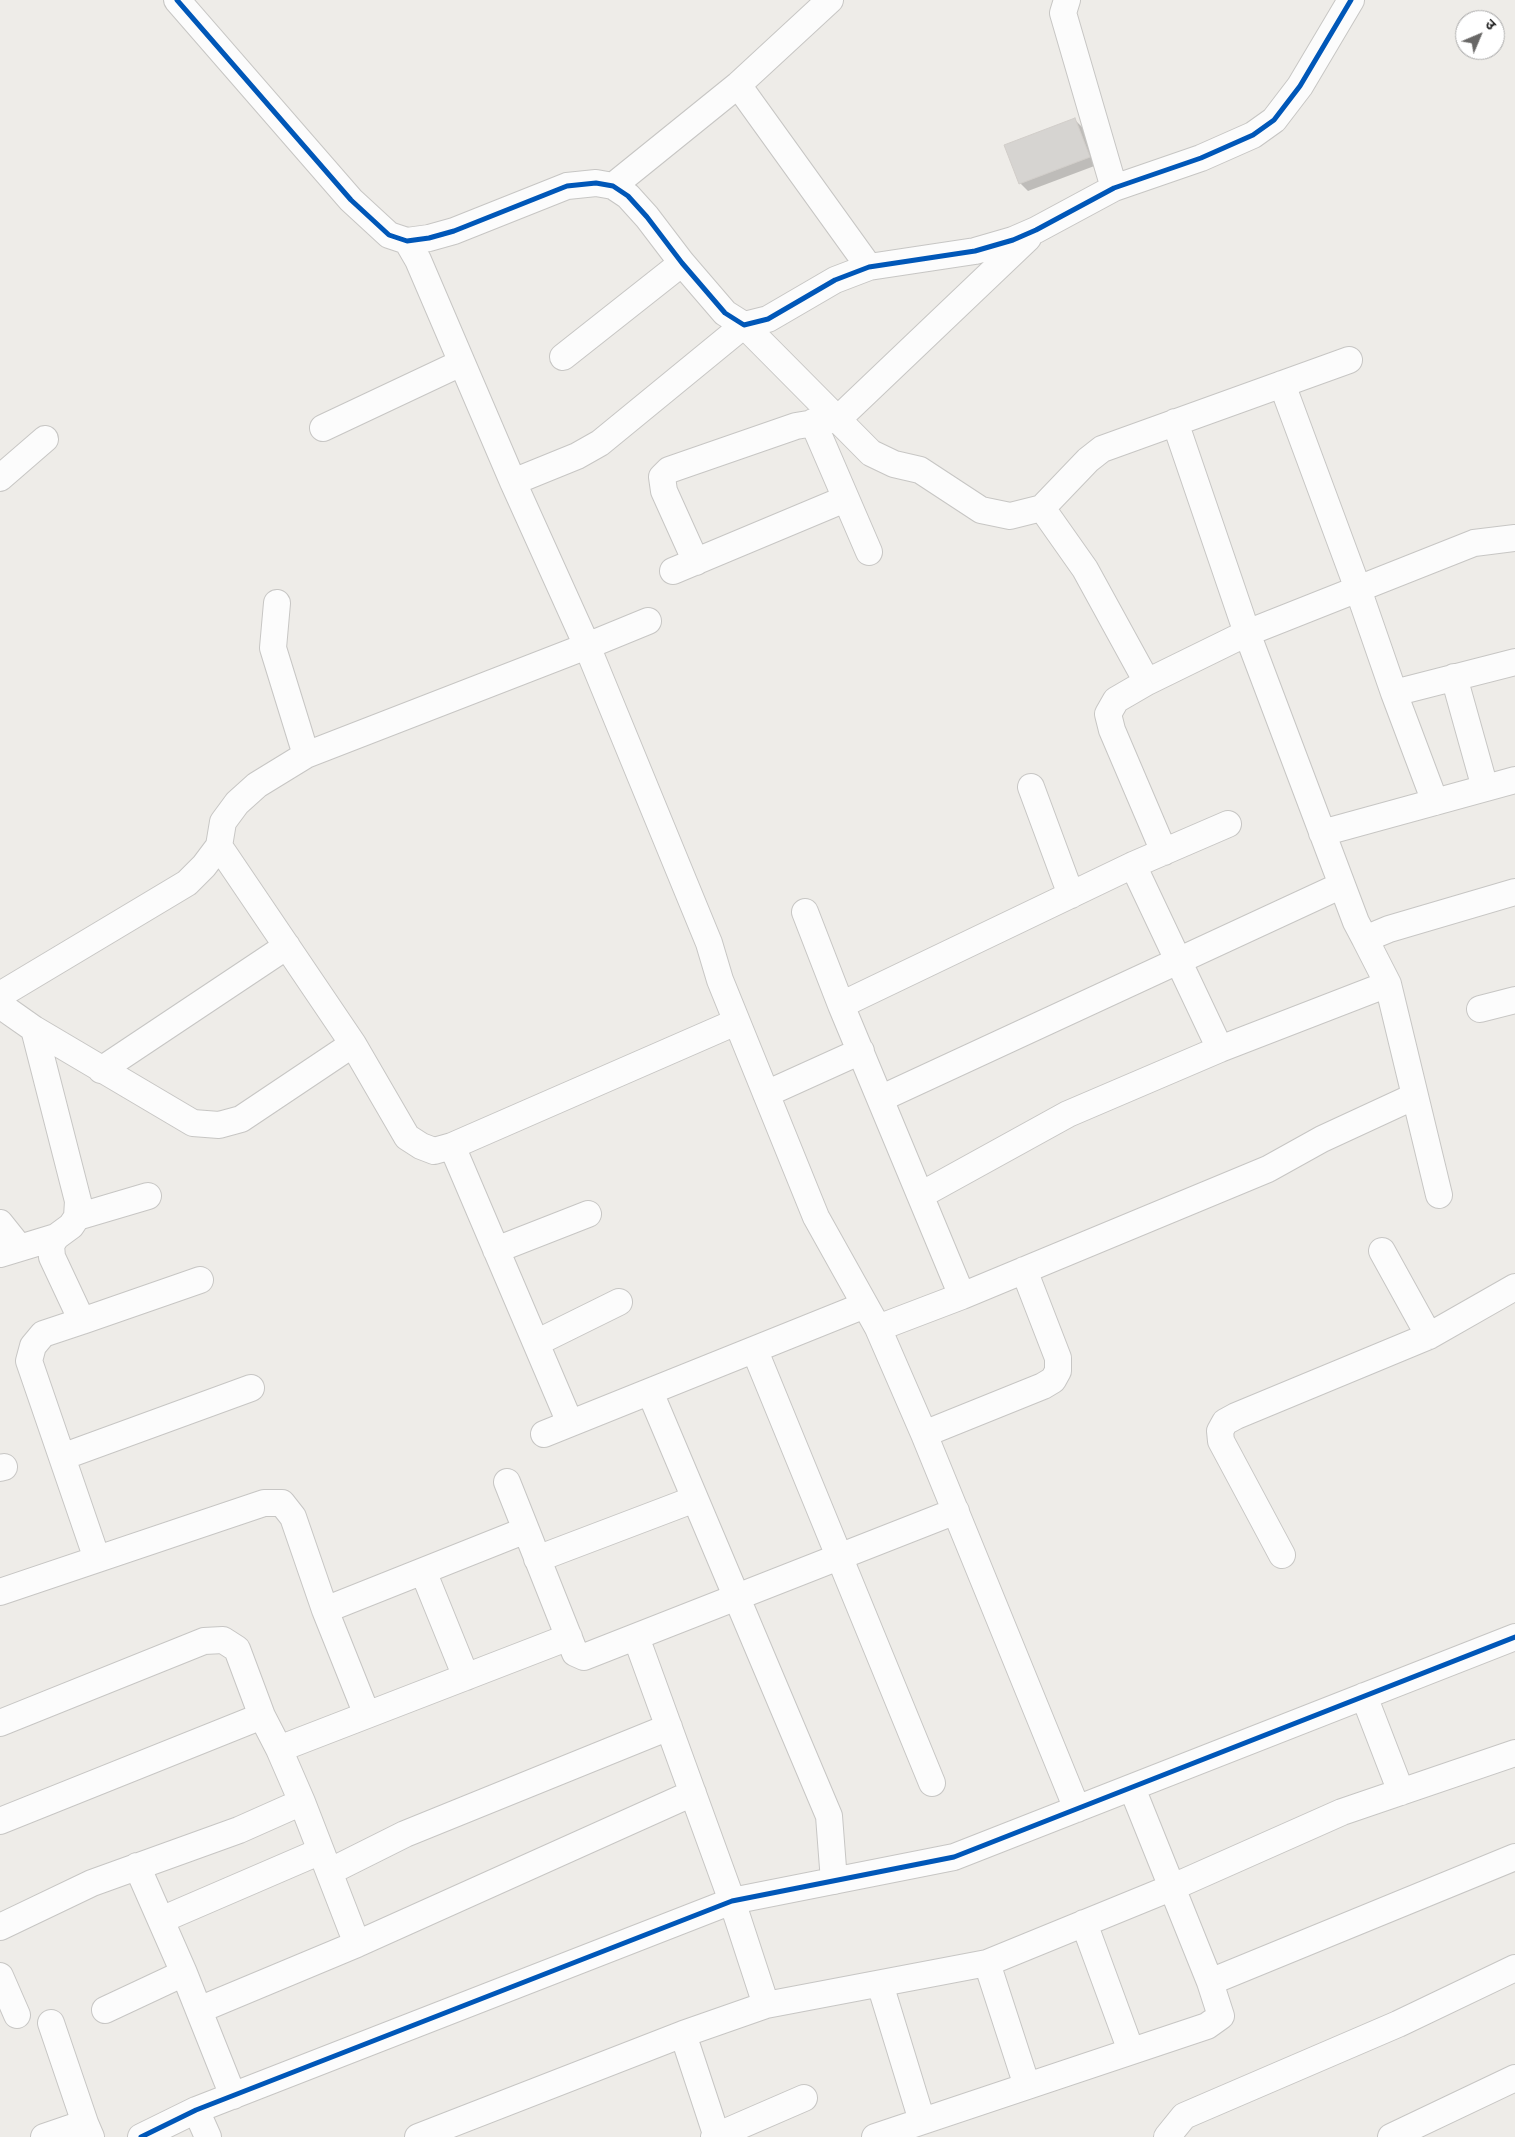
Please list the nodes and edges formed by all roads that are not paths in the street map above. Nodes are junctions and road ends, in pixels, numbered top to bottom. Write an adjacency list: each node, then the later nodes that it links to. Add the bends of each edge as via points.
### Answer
1 (177, 0): 9 (street, via 351,200 389,236)
2 (830, 0): 5 (street)
3 (1066, 0): 7 (street, via 1063,13)
4 (1351, 0): 7 (street, via 1300,86 1274,120 1235,145)
5 (738, 85): 6 (street); 11 (street)
6 (613, 186): 9 (street, via 596,183 567,186 454,231); 10 (street, via 628,196 647,217)
7 (1114, 188): 8 (street)
8 (1036, 230): 11 (street, via 975,251); 17 (street)
9 (407, 242): 15 (street, via 418,260)
10 (682, 263): 12 (street, via 725,313); 13 (street)
11 (869, 267): 12 (street, via 835,280 768,319)
12 (744, 325): 17 (street); 22 (street, via 600,443)
13 (562, 357)
14 (1349, 360): 16 (street)
15 (461, 363): 19 (street); 22 (street)
16 (1282, 384): 18 (street); 27 (street)
17 (826, 420): 23 (street); 23 (street, via 796,426 669,470 662,477 684,567); 24 (street, via 871,454 920,470 981,510 1010,516)
18 (1175, 422): 24 (street, via 1102,449); 30 (street)
19 (323, 428)
20 (45, 438): 21 (street)
21 (0, 478)
22 (513, 482): 31 (street)
23 (845, 499): 26 (street)
24 (1042, 508): 34 (street, via 1085,569)
25 (1515, 538): 27 (street, via 1474,543)
26 (869, 552)
27 (1358, 589): 30 (street); 35 (street)
28 (278, 604): 36 (street, via 273,648)
29 (648, 621): 31 (street)
30 (1247, 633): 34 (street); 42 (street)
31 (587, 646): 36 (street); 58 (street, via 709,943)
32 (1515, 662): 33 (street)
33 (1454, 677): 35 (street); 39 (street)
34 (1147, 682): 44 (street, via 1116,700 1108,714)
35 (1394, 693): 40 (street)
36 (306, 755): 43 (street, via 256,785 237,803 223,822)
37 (1515, 780): 39 (street)
38 (1031, 787): 48 (street)
39 (1485, 788): 40 (street)
40 (1435, 802): 42 (street)
41 (1228, 824): 44 (street)
42 (1322, 833): 46 (street)
43 (219, 846): 51 (street); 56 (street, via 186,883)
44 (1164, 852): 45 (street)
45 (1133, 865): 48 (street); 52 (street)
46 (1342, 885): 50 (street); 52 (street)
47 (1515, 892): 50 (street)
48 (1071, 894): 55 (street)
49 (805, 912): 55 (street)
50 (1365, 939): 53 (street)
51 (287, 946): 60 (street); 63 (street)
52 (1178, 961): 61 (street); 66 (street)
53 (1388, 984): 61 (street); 65 (street)
54 (1515, 1000): 57 (street)
55 (841, 1005): 62 (street)
56 (1, 1006): 59 (street)
57 (1480, 1009)
58 (736, 1022): 64 (street); 67 (street)
59 (34, 1029): 63 (street); 72 (street, via 78,1201)
60 (353, 1044): 63 (street, via 242,1119 219,1125 193,1123); 67 (street, via 407,1137 434,1151)
61 (1220, 1049): 68 (street, via 1068,1114)
62 (862, 1051): 64 (street); 66 (street)
63 (101, 1070)
64 (766, 1094): 83 (street, via 816,1218)
65 (1415, 1096): 69 (street); 78 (street, via 1322,1139 1268,1169)
66 (882, 1098): 68 (street)
67 (452, 1146): 75 (street)
68 (921, 1195): 81 (street)
69 (1439, 1195)
70 (148, 1196): 72 (street)
71 (588, 1214): 75 (street)
72 (77, 1217): 74 (street)
73 (0, 1223): 76 (street)
74 (56, 1237): 76 (street); 84 (street, via 51,1245 52,1257)
75 (496, 1250): 87 (street)
76 (10, 1251)
77 (1382, 1252): 86 (street)
78 (1024, 1270): 81 (street); 93 (street, via 1058,1358 1058,1371 1053,1380)
79 (200, 1280): 84 (street)
80 (1515, 1287): 86 (street)
81 (962, 1296): 85 (street)
82 (619, 1302): 87 (street)
83 (865, 1305): 85 (street); 88 (street)
84 (82, 1321): 94 (street, via 43,1334 33,1346 29,1361)
85 (878, 1328): 93 (street)
86 (1429, 1336): 99 (street, via 1225,1422 1220,1431 1221,1441)
87 (536, 1343): 91 (street)
88 (755, 1351): 90 (street); 100 (street)
89 (251, 1388): 94 (street)
90 (650, 1392): 91 (street); 96 (street)
91 (570, 1423): 92 (street)
92 (544, 1434)
93 (924, 1434): 97 (street)
94 (62, 1457): 101 (street)
95 (507, 1482): 98 (street)
96 (695, 1499): 102 (street); 105 (street)
97 (956, 1511): 100 (street); 123 (street)
98 (526, 1530): 102 (street); 103 (street)
99 (1282, 1555)
100 (839, 1558): 105 (street); 118 (street)
101 (97, 1559): 104 (street); 106 (street, via 264,1503 282,1503 293,1517)
102 (537, 1559): 108 (street)
103 (423, 1571): 106 (street); 110 (street)
104 (0, 1592)
105 (736, 1598): 109 (street); 128 (street, via 829,1816)
106 (325, 1610): 112 (street)
107 (1515, 1636): 111 (street)
108 (569, 1637): 109 (street, via 575,1653 584,1657); 110 (street)
109 (636, 1637): 115 (street)
110 (466, 1677): 112 (street)
111 (1364, 1696): 119 (street); 120 (street)
112 (367, 1715): 116 (street)
113 (262, 1716): 114 (street, via 237,1649 223,1640 204,1641); 116 (street); 124 (street)
114 (0, 1724)
115 (669, 1727): 121 (street); 126 (street, via 405,1834)
116 (279, 1749): 122 (street)
117 (1515, 1753): 120 (street)
118 (932, 1783)
119 (1132, 1788): 123 (street); 129 (street)
120 (1401, 1792): 129 (street, via 1342,1812)
121 (693, 1793): 130 (street); 134 (street)
122 (302, 1802): 126 (street); 127 (street, via 239,1830)
123 (1077, 1809): 128 (street, via 954,1858)
124 (0, 1820)
125 (1515, 1857): 139 (street)
126 (325, 1862): 131 (street); 134 (street)
127 (138, 1866): 131 (street); 133 (street, via 92,1883)
128 (834, 1881): 130 (street)
129 (1173, 1887): 132 (street); 139 (street)
130 (732, 1901): 141 (street); 150 (street)
131 (161, 1920): 137 (street)
132 (1084, 1923): 135 (street); 147 (street)
133 (0, 1927)
134 (357, 1944): 143 (street)
135 (987, 1963): 140 (street); 149 (street)
136 (1515, 1968): 161 (street, via 1398,2024 1184,2116)
137 (184, 1974): 142 (street); 143 (street)
138 (0, 1976): 144 (street)
139 (1210, 1982): 147 (street, via 1221,2016 1207,2026)
140 (880, 1984): 141 (street); 153 (street)
141 (766, 2005): 146 (street)
142 (105, 2010)
143 (199, 2010): 150 (street)
144 (17, 2015)
145 (51, 2023): 154 (street)
146 (683, 2034): 158 (street); 159 (street)
147 (1131, 2051): 149 (street)
148 (1515, 2078): 162 (street)
149 (1027, 2086): 153 (street)
150 (233, 2096): 152 (street)
151 (804, 2098): 159 (street)
152 (196, 2110): 156 (street); 157 (street)
153 (922, 2121): 160 (street)
154 (88, 2130): 155 (street)
155 (44, 2137)
156 (141, 2137)
157 (208, 2137)
158 (418, 2137)
159 (716, 2137)
160 (875, 2137)
161 (1167, 2137)
162 (1391, 2137)

